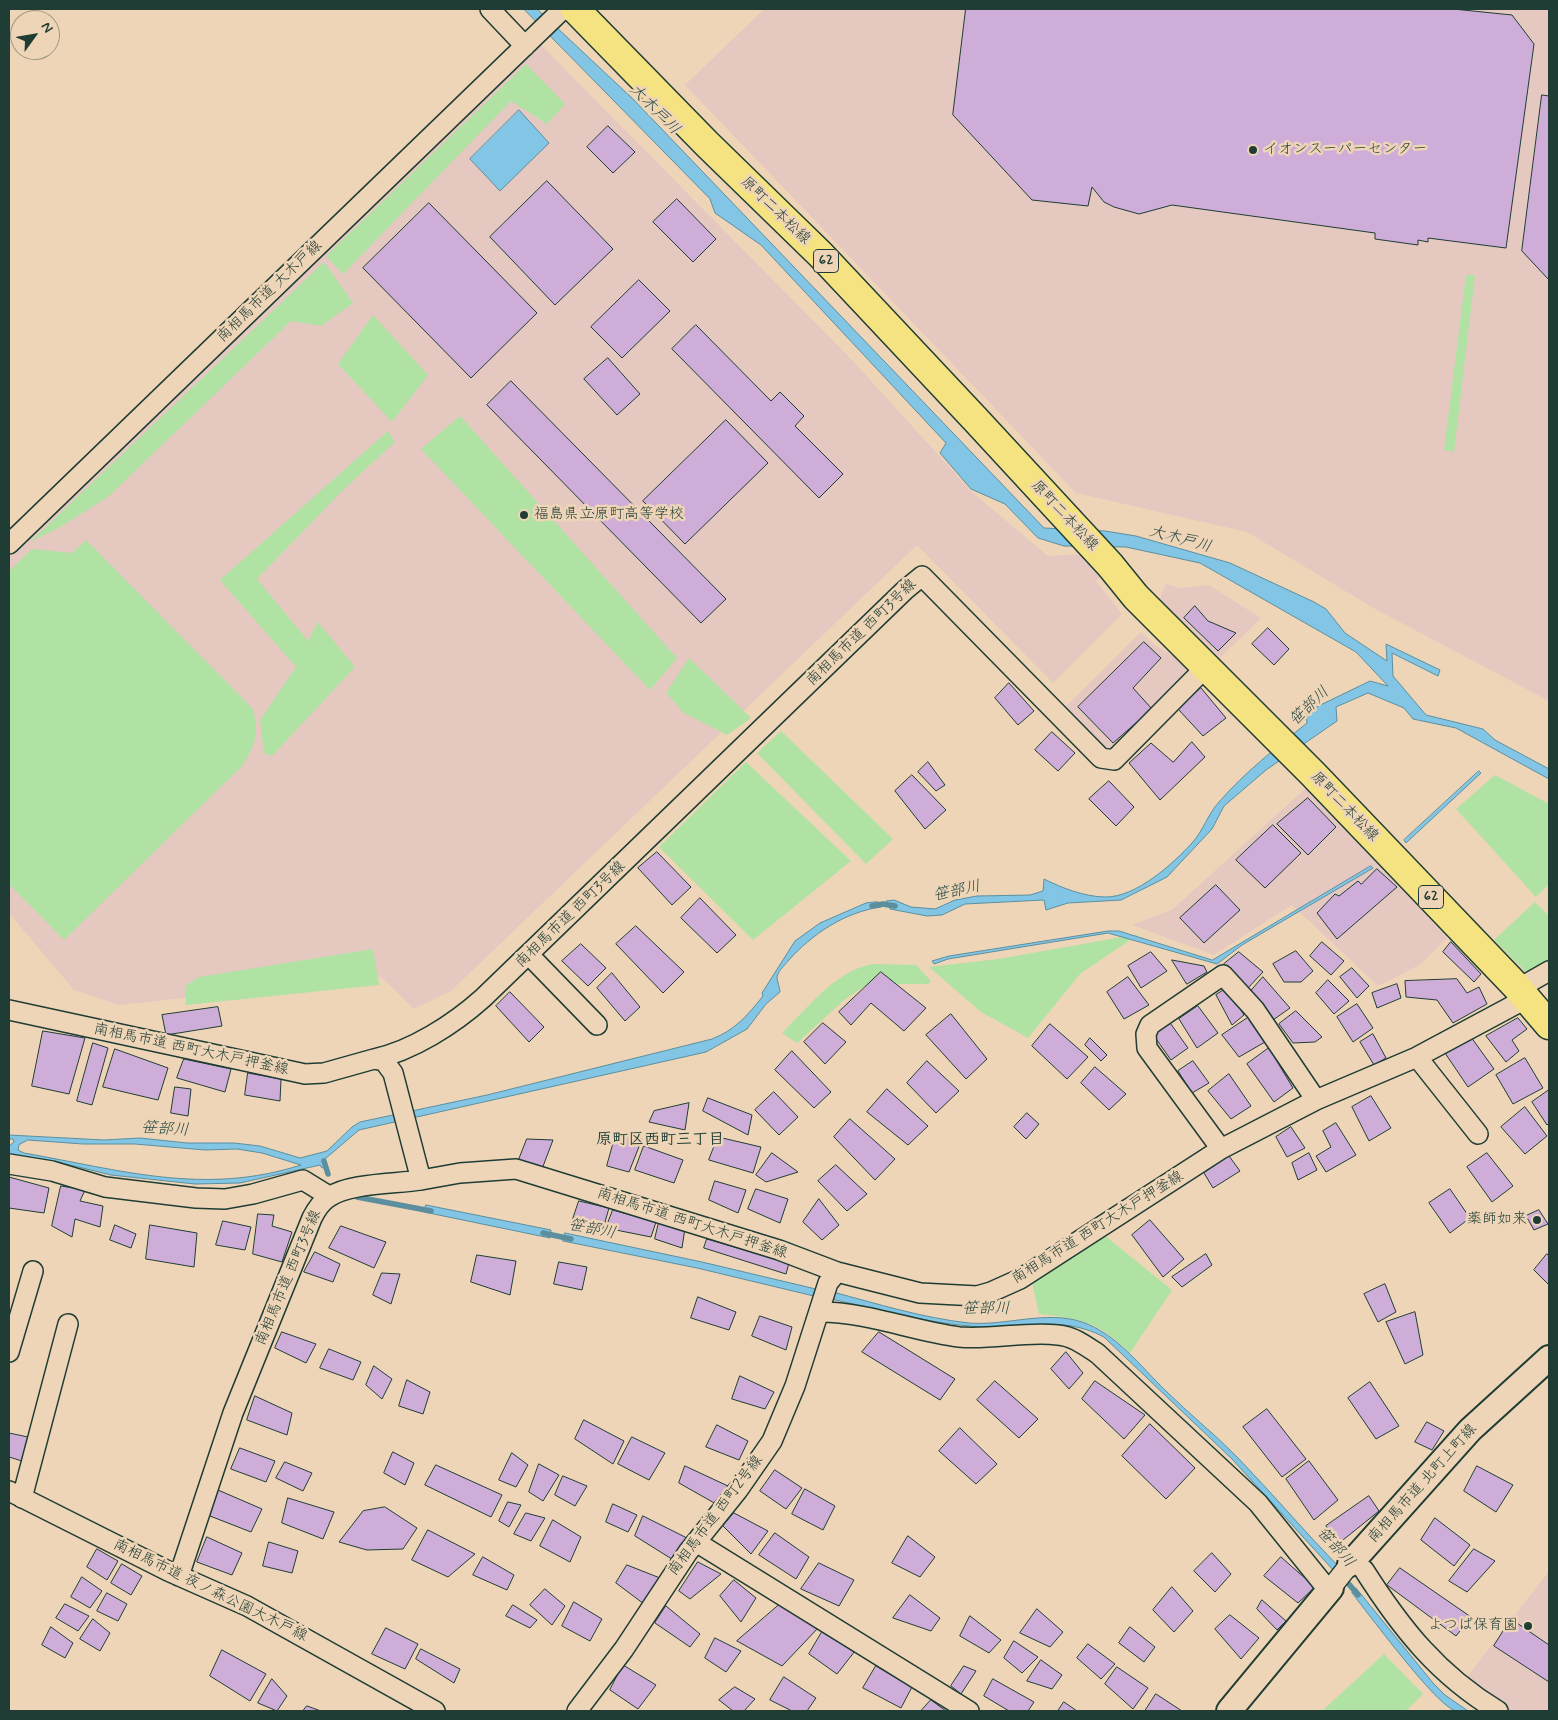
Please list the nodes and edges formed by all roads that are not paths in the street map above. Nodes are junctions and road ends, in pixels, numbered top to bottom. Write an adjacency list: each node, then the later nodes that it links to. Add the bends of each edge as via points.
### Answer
1 (490, 9): 3 (street)
2 (566, 9): 3 (street, 南相馬市道 大木戸線); 5 (main road, 原町二本松線 / 62, via 821,255 1136,596)
3 (528, 43): 4 (street, 南相馬市道 大木戸線)
4 (11, 538)
5 (1206, 667): 6 (street, 南相馬市道 西町3号線, via 1114,760 1100,758 922,576); 8 (main road, 原町二本松線 / 62, via 1310,771)
6 (529, 955): 10 (street); 13 (street, 南相馬市道 西町3号線, via 465,1014 430,1036)
7 (1549, 971): 8 (street, 南相馬市道 西町大木戸押釜線, via 1528,983)
8 (1518, 997): 11 (main road, 原町二本松線 / 62); 12 (street, 南相馬市道 西町大木戸押釜線)
9 (9, 1010): 13 (street, 南相馬市道 西町大木戸押釜線, via 305,1074 332,1071)
10 (598, 1025)
11 (1549, 1026)
12 (1417, 1057): 14 (street, 南相馬市道 西町大木戸押釜線); 15 (street)
13 (374, 1059): 18 (street, via 384,1060 393,1073)
14 (1316, 1100): 16 (street, 南相馬市道 西町大木戸押釜線); 16 (street, via 1255,1010 1223,975 1150,1025 1146,1034 1147,1048)
15 (1478, 1134)
16 (1221, 1149): 21 (street, 南相馬市道 西町大木戸押釜線, via 1036,1269 991,1292 958,1296 920,1293)
17 (9, 1164): 19 (street, via 52,1171 105,1187 196,1198 224,1199 254,1194 303,1180)
18 (421, 1180): 19 (street, 南相馬市道 西町3号線, via 351,1187); 21 (street, 南相馬市道 西町大木戸押釜線, via 516,1169 779,1250)
19 (329, 1196): 29 (street, 南相馬市道 西町3号線, via 312,1218 234,1413)
20 (33, 1271): 24 (street)
21 (832, 1277): 22 (street, 南相馬市道 西町2号線)
22 (821, 1308): 27 (street, 南相馬市道 西町2号線, via 795,1386 772,1441); 30 (street, via 957,1336 1059,1334 1080,1342 1098,1354 1258,1503)
23 (68, 1324): 26 (street)
24 (9, 1352)
25 (1549, 1358): 28 (street, 南相馬市道 北町上町線, via 1470,1430)
26 (15, 1495): 29 (street, 南相馬市道 夜ノ森公園大木戸線)
27 (696, 1542): 32 (street, 南相馬市道 西町2号線, via 624,1649); 33 (street)
28 (1357, 1567): 30 (street, 南相馬市道 北町上町線); 35 (street, via 1431,1659 1469,1694)
29 (179, 1576): 31 (street, 南相馬市道 夜ノ森公園大木戸線, via 283,1625)
30 (1330, 1590): 34 (street, 南相馬市道 北町上町線)
31 (435, 1711)
32 (577, 1711)
33 (969, 1711)
34 (1229, 1711)
35 (1498, 1711)

